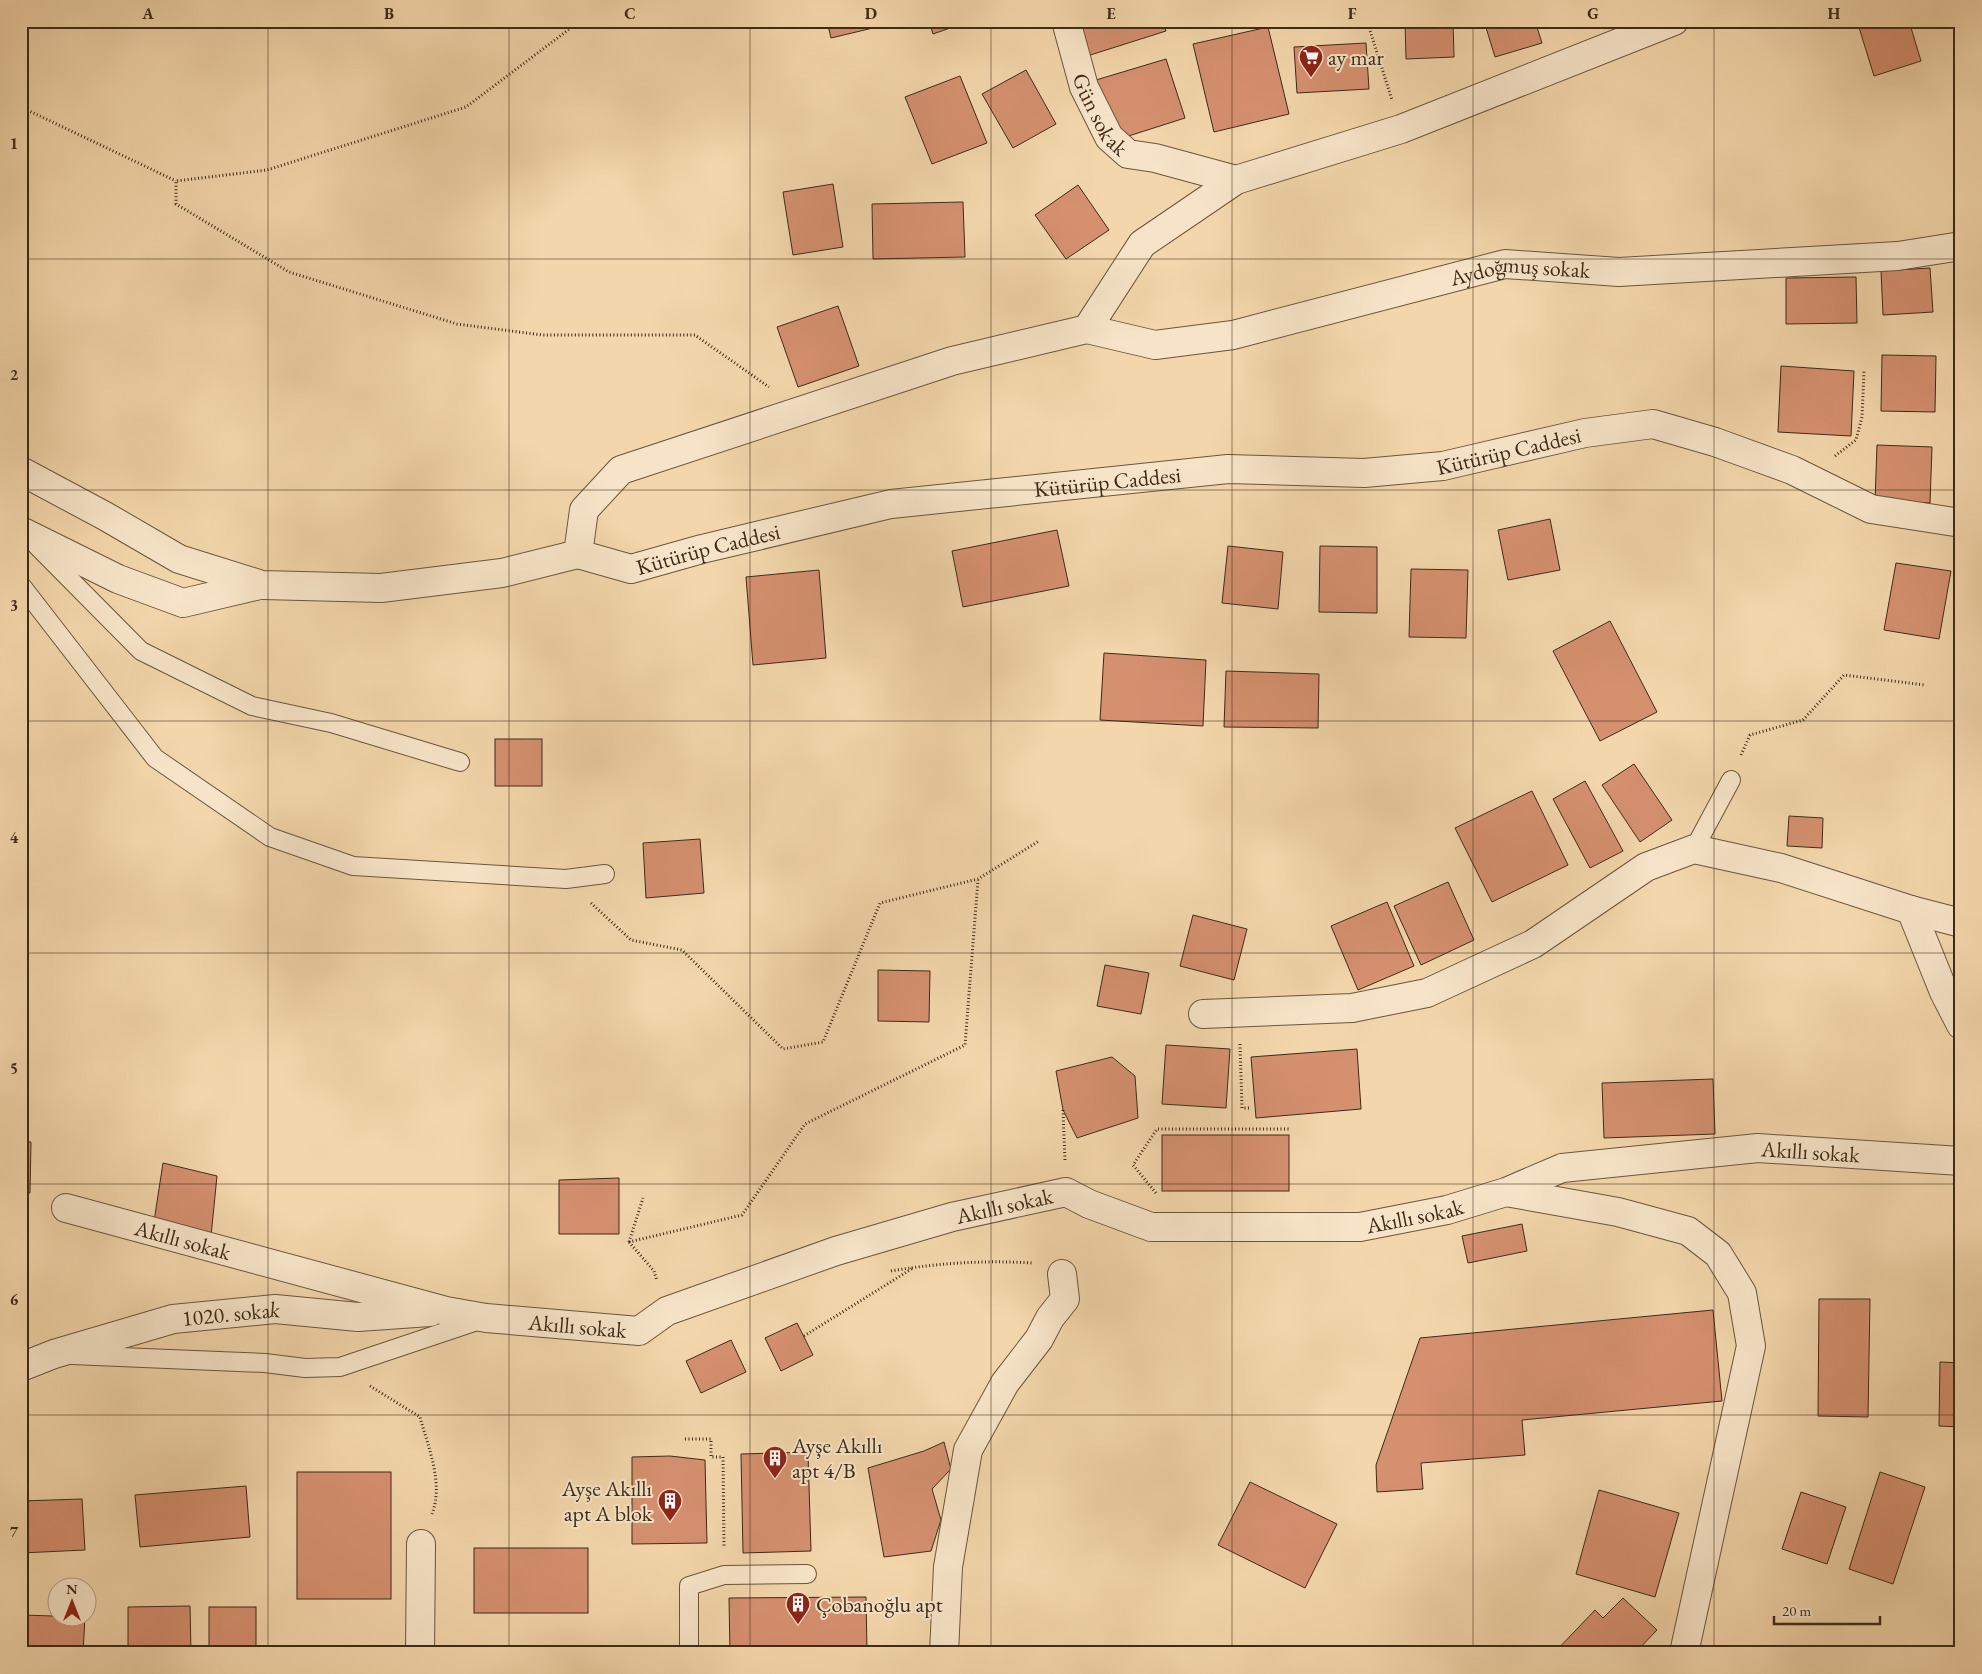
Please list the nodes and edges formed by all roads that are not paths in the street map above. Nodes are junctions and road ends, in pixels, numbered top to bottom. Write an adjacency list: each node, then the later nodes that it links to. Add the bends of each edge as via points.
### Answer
1 (1066, 21): 3 (street, Gün sokak, via 1084,87 1109,137 1128,154)
2 (1674, 21): 3 (street, via 1401,129)
3 (1236, 180): 5 (street, via 1142,244)
4 (1961, 246): 5 (street, Aydoğmuş sokak, via 1898,256 1619,272 1505,264 1232,335 1155,345)
5 (1086, 329): 9 (street, via 952,360 621,470 584,510)
6 (21, 471): 11 (street, via 179,558)
7 (1961, 523): 9 (street, Kütürüp Caddesi, via 1872,509 1792,470 1653,424 1585,433 1444,466 1364,473 1228,469 891,504 631,568)
8 (22, 531): 11 (street, via 118,579 183,603); 12 (lane, via 141,651 252,706 330,723)
9 (578, 554): 11 (street, via 502,573 381,588)
10 (21, 585): 15 (lane, via 155,758 270,837 353,866 566,879)
11 (262, 585)
12 (460, 762)
13 (1731, 780): 14 (lane)
14 (1694, 849): 16 (street, via 1781,868); 18 (street, via 1646,867 1533,944 1427,993 1352,1008)
15 (605, 874)
16 (1911, 910): 17 (street); 19 (street)
17 (1961, 923)
18 (1203, 1014)
19 (1961, 1025)
20 (1961, 1161): 21 (street, Akıllı sokak, via 1758,1148 1562,1168)
21 (1506, 1192): 25 (street, Akıllı sokak, via 1447,1210 1360,1226 1150,1226 1066,1192 952,1217 836,1251 667,1311 639,1330); 33 (street, via 1618,1212 1688,1231 1718,1254 1742,1293 1751,1346)
22 (66, 1208): 24 (street, Akıllı sokak)
23 (1062, 1274): 32 (street, via 1065,1299 1005,1383 968,1450 948,1567)
24 (446, 1311): 25 (street, Akıllı sokak); 26 (street, 1020. sokak, via 358,1317 275,1309 173,1319)
25 (486, 1318): 26 (lane, via 340,1367 305,1368)
26 (54, 1354): 27 (street, 1020. sokak)
27 (21, 1367)
28 (421, 1544): 30 (street)
29 (807, 1574): 31 (lane, via 724,1575 689,1586)
30 (420, 1653)
31 (689, 1653)
32 (944, 1653)
33 (1684, 1653)

